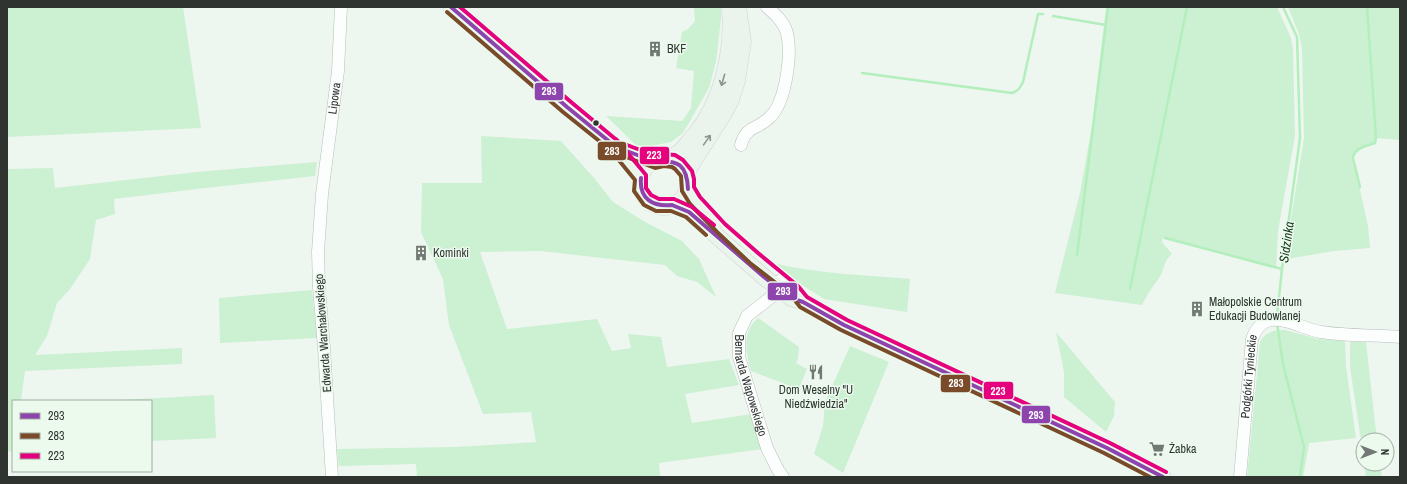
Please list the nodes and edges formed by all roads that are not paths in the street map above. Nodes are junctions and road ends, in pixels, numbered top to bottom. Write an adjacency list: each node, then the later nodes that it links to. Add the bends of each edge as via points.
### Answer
1 (341, 7): 10 (street, Lipowa, via 337,78)
2 (451, 7): 6 (main road)
3 (767, 7): 5 (street, via 777,15 787,32 790,52 784,84 780,104 770,118 750,129 742,137)
4 (738, 8): 7 (main road, one-way to 7, via 718,97 700,128 684,148); 8 (main road, one-way to 4, via 731,100 737,81 743,42)
5 (741, 145)
6 (616, 147): 7 (main road); 9 (main road)
7 (660, 161): 8 (main road, via 679,164); 9 (main road, via 650,164)
8 (686, 172): 11 (main road)
9 (641, 178): 12 (main road, via 640,189 647,200 658,205)
10 (322, 190): 16 (street, Edwarda Warchałowskiego, via 319,281)
11 (688, 190): 12 (main road); 13 (main road)
12 (672, 205): 13 (main road, via 689,212)
13 (736, 247): 14 (main road)
14 (779, 284): 17 (street, Bernarda Wapowskiego, via 770,298 747,316 739,333 738,357 768,448); 18 (main road, via 794,290 804,302 844,326 1107,448)
15 (1400, 337): 19 (street, Podgórki Tynieckie, via 1323,332 1283,321 1269,320 1260,325 1252,339)
16 (332, 477)
17 (783, 477)
18 (1163, 477)
19 (1240, 477)

